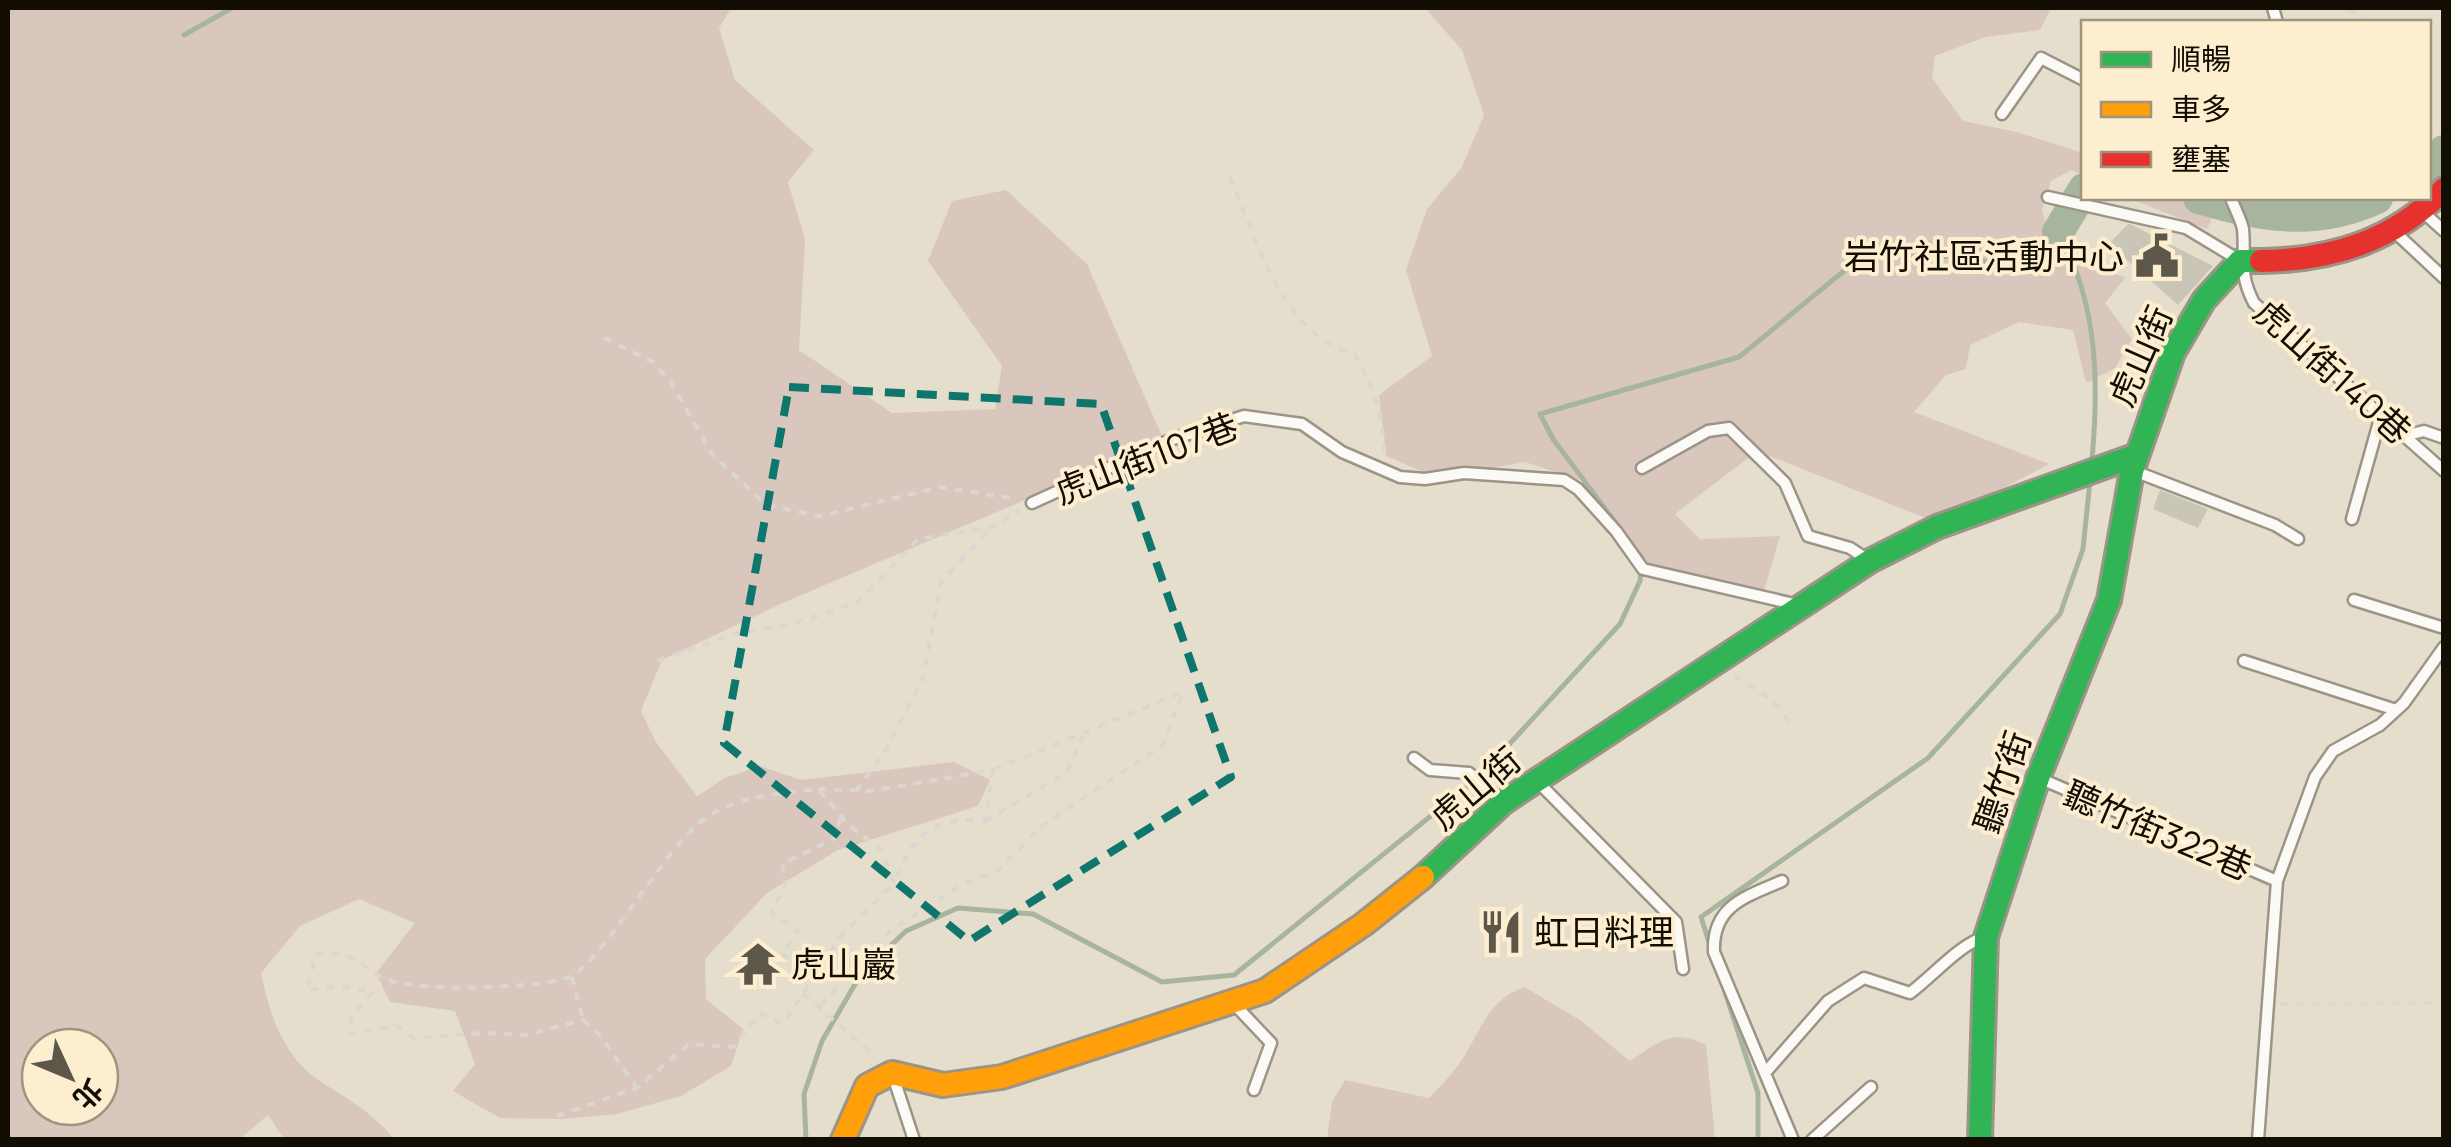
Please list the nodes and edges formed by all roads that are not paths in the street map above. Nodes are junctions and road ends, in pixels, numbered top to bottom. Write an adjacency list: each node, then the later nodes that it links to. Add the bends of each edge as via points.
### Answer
1 (2081, 78): 2 (lane, via 2040,58)
2 (2002, 114)
3 (2444, 189): 6 (street)
4 (2048, 197): 9 (lane, via 2186,228)
5 (2231, 200): 9 (lane, via 2243,229)
6 (2424, 213): 7 (lane); 8 (street)
7 (2444, 232)
8 (2397, 234): 9 (street, via 2368,245); 10 (lane)
9 (2240, 261): 11 (lane, 虎山街140巷, via 2254,304); 14 (street, 虎山街, via 2204,300 2173,352)
10 (2444, 278)
11 (2381, 415): 12 (lane, 虎山街140巷); 18 (lane)
12 (2404, 436): 13 (lane); 16 (lane, 虎山街140巷)
13 (2444, 438)
14 (2128, 462): 19 (lane); 20 (street, 虎山街, via 1938,527); 28 (street, 聽竹街, via 2108,600)
15 (1642, 468): 20 (lane, via 1708,431 1730,428 1785,483 1808,536)
16 (2444, 471)
17 (1032, 503): 22 (lane, 虎山街107巷, via 1170,440 1244,416 1302,424 1342,452 1400,476 1464,472 1564,480 1616,531 1643,569)
18 (2352, 519)
19 (2298, 539)
20 (1870, 561): 22 (street, 虎山街)
21 (2354, 600): 23 (lane)
22 (1800, 606): 29 (street, 虎山街)
23 (2444, 628)
24 (2444, 647): 26 (lane)
25 (2244, 662): 26 (lane)
26 (2396, 710): 32 (lane, via 2333,752 2315,776)
27 (1414, 758): 30 (lane, via 1430,770 1469,773)
28 (2038, 778): 32 (lane, 聽竹街322巷); 33 (street, 聽竹街)
29 (1536, 780): 30 (street, 虎山街); 34 (lane, via 1676,922)
30 (1504, 802): 35 (street, 虎山街, via 1364,924 1265,990)
31 (1782, 880): 37 (lane, via 1733,903 1718,917 1713,936)
32 (2278, 882): 45 (lane)
33 (1986, 937): 37 (lane, via 1968,941 1910,993 1864,978 1828,1001); 44 (street, 聽竹街)
34 (1683, 968)
35 (1232, 1002): 36 (street, 虎山街, via 1002,1077 943,1085); 39 (lane, via 1270,1043)
36 (892, 1073): 40 (street, via 867,1086); 41 (lane)
37 (1765, 1073): 42 (lane)
38 (1870, 1088): 43 (lane)
39 (1254, 1090)
40 (843, 1140)
41 (914, 1140)
42 (1792, 1140)
43 (1812, 1140)
44 (1980, 1140)
45 (2258, 1140)

